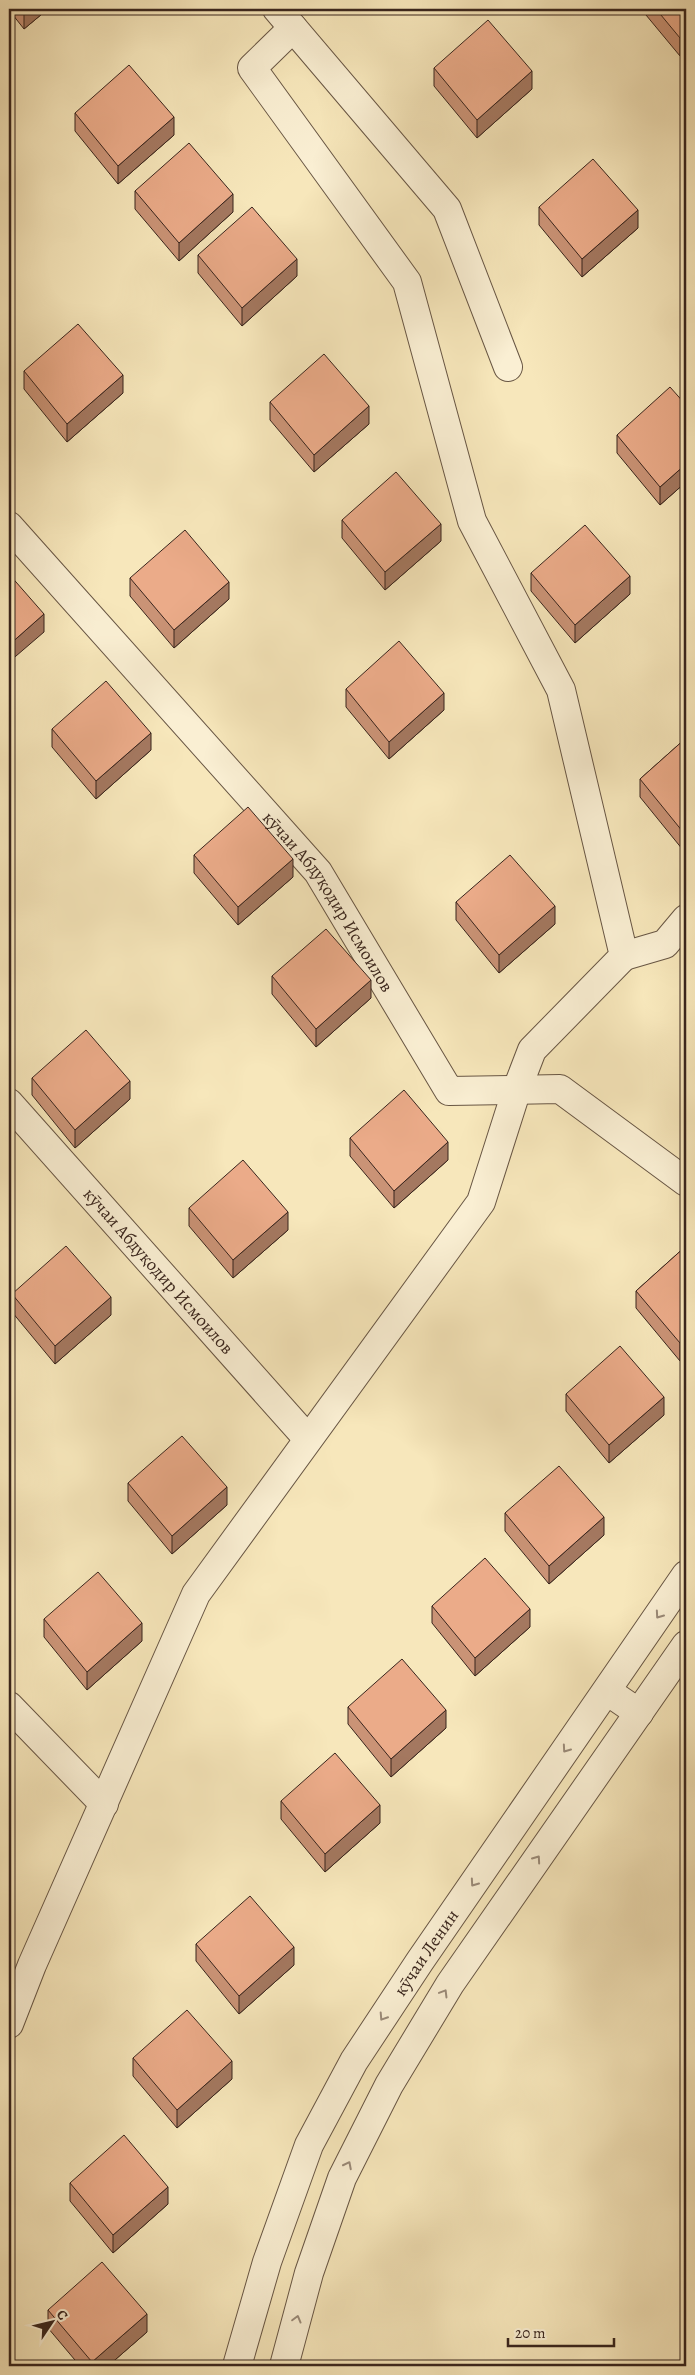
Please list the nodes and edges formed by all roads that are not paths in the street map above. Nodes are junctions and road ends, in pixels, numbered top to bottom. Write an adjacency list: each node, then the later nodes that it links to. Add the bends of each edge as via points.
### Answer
1 (285, 18): 2 (street, via 447,209); 5 (street, via 252,68 407,282 472,521 561,690)
2 (508, 367)
3 (9, 526): 6 (street, кӯчаи Абдуқодир Исмоилов, via 318,872 449,1091)
4 (686, 919): 5 (street, via 665,944)
5 (624, 956): 6 (street, via 532,1050)
6 (517, 1090): 8 (street, кӯчаи Абдуқодир Исмоилов, via 560,1089); 9 (street, via 481,1202)
7 (9, 1102): 9 (street, кӯчаи Абдуқодир Исмоилов)
8 (686, 1182)
9 (308, 1439): 15 (street, via 196,1594)
10 (686, 1575): 12 (street, кӯчаи Ленин, one-way to 12)
11 (686, 1645): 14 (street)
12 (607, 1690): 14 (street); 17 (street, кӯчаи Ленин, one-way to 17, via 354,2061 309,2145 267,2262)
13 (9, 1706): 15 (street)
14 (639, 1713): 18 (street, one-way to 14, via 309,2273 342,2178 389,2085 450,1984)
15 (104, 1804): 16 (street)
16 (9, 2024)
17 (237, 2366)
18 (284, 2366)

